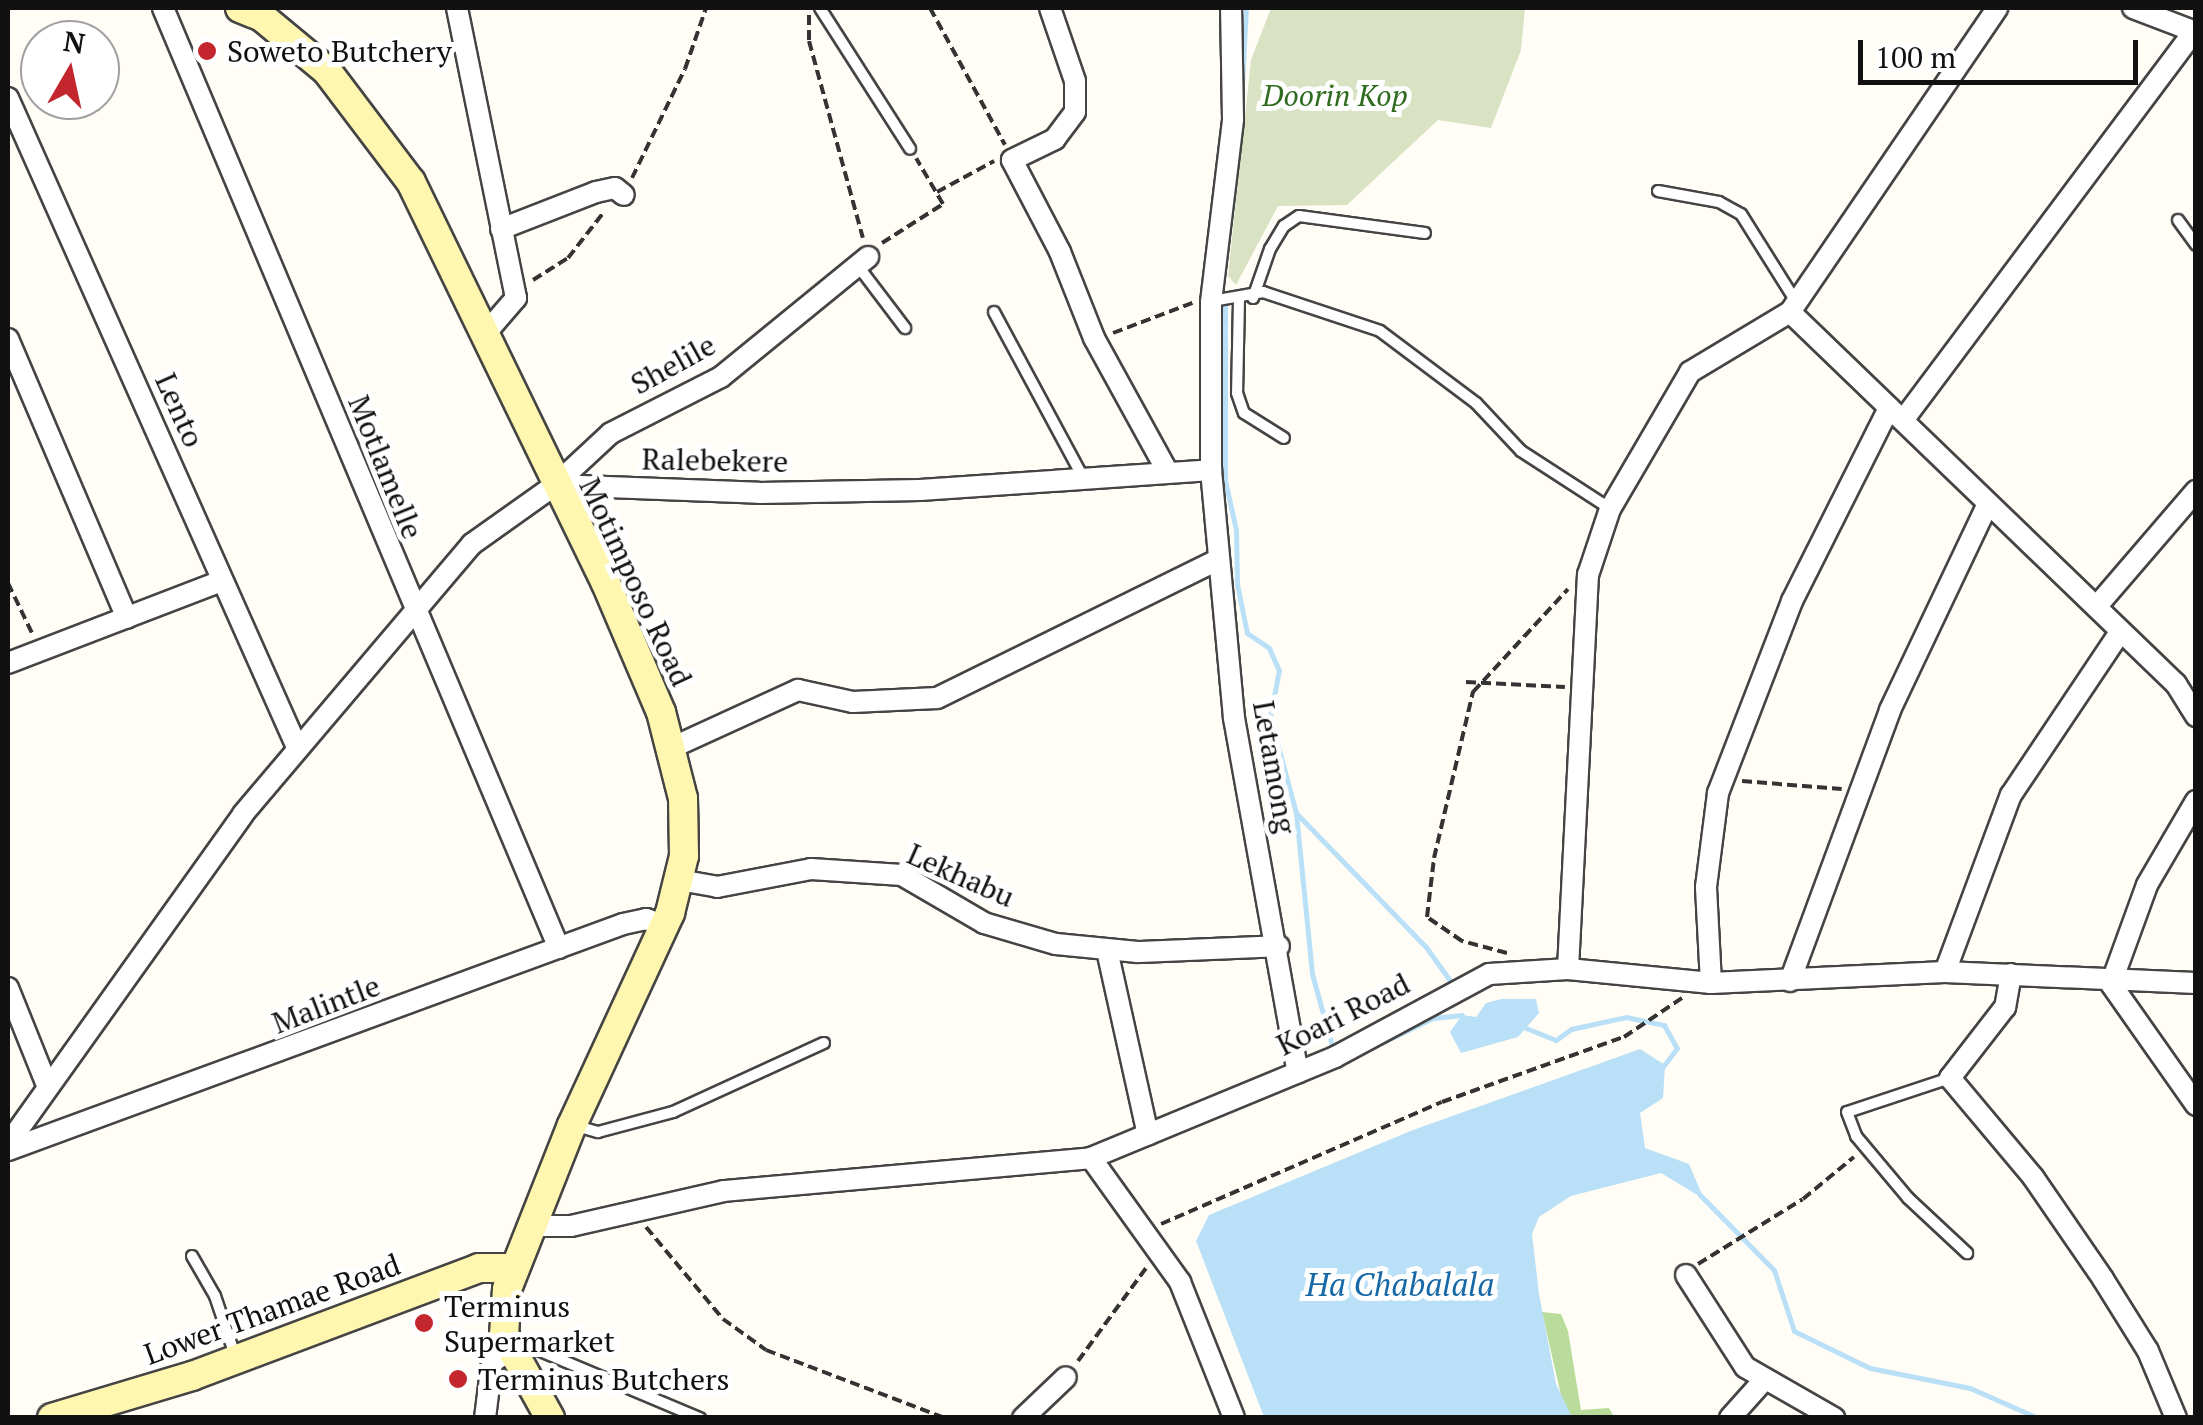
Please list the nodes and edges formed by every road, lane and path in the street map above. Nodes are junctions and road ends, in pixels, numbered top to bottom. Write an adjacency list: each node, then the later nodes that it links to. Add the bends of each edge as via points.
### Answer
1 (163, 8): 47 (street, Motlamelle)
2 (240, 8): 30 (street, Motimposo Road, via 296,42 370,122 411,182)
3 (457, 8): 19 (street)
4 (706, 8): 17 (path, via 686,69)
5 (812, 8): 22 (path, via 810,41)
6 (820, 8): 14 (lane)
7 (930, 8): 16 (path, via 1006,155)
8 (1050, 8): 31 (street, via 1074,81 1075,112 1055,139 1012,160 1060,252)
9 (1232, 8): 26 (street, via 1233,119)
10 (1997, 8): 27 (street)
11 (2133, 8): 12 (street)
12 (2195, 32): 33 (street)
13 (8, 98): 44 (street, Lento)
14 (910, 150): 16 (path)
15 (1658, 191): 27 (lane, via 1719,202 1741,214)
16 (936, 192): 22 (path, via 943,204)
17 (624, 194): 19 (street, via 615,188 596,192); 23 (path, via 593,221 568,258 538,274)
18 (2178, 220): 21 (lane)
19 (501, 229): 23 (street)
20 (1425, 233): 24 (lane, via 1299,216 1270,250)
21 (2196, 245)
22 (863, 262): 29 (lane); 38 (street, Shelile, via 721,377 612,433)
23 (516, 298): 30 (street)
24 (1252, 299): 25 (lane); 41 (lane, via 1263,292 1380,331 1476,403 1522,451)
25 (1239, 300): 26 (lane); 34 (lane, via 1237,393 1244,413)
26 (1211, 302): 31 (path, via 1166,308); 35 (street)
27 (1793, 306): 33 (street); 41 (street, via 1690,372)
28 (994, 312): 37 (lane)
29 (905, 328)
30 (485, 334): 38 (street, Motimposo Road)
31 (1094, 338): 36 (street)
32 (8, 339): 48 (street)
33 (1896, 414): 40 (street); 58 (street, via 1792,602)
34 (1284, 438)
35 (1211, 470): 36 (street, Ralebekere); 42 (street, Letamong)
36 (1167, 472): 37 (street, Ralebekere)
37 (1084, 478): 38 (street, Ralebekere, via 759,493)
38 (554, 485): 47 (street, via 472,544); 57 (street, Motimposo Road, via 605,581 661,712)
39 (2196, 491): 46 (street)
40 (1988, 504): 46 (street); 59 (street, via 1934,610)
41 (1610, 509): 43 (street)
42 (1216, 561): 57 (street, via 936,698 852,702 798,690); 63 (street, Letamong, via 1234,718)
43 (1588, 575): 53 (path, via 1527,629); 54 (street)
44 (222, 580): 48 (street); 56 (street, Lento)
45 (8, 583): 50 (path)
46 (2097, 606): 49 (street)
47 (411, 609): 56 (street); 64 (street, Motlamelle)
48 (127, 618): 50 (street)
49 (2120, 632): 55 (street, via 2176,684); 68 (street, via 2011,795)
50 (38, 652): 51 (street)
51 (8, 663)
52 (1466, 682): 53 (path)
53 (1480, 684): 54 (path); 67 (path, via 1440,828 1426,917 1462,941 1522,957)
54 (1584, 687): 66 (street)
55 (2196, 716)
56 (297, 747): 79 (street)
57 (669, 749): 61 (street, Motimposo Road, via 686,822)
58 (1722, 782): 59 (path); 72 (street, via 1706,887)
59 (1858, 790): 70 (street)
60 (2196, 800): 74 (street, via 2147,885)
61 (679, 880): 62 (street, Motimposo Road); 65 (street, Lekhabu, via 731,886 812,869 902,875 984,923 1056,944)
62 (665, 926): 64 (street, Malintle, via 646,918); 81 (street, Motimposo Road)
63 (1279, 946): 65 (street, Lekhabu); 77 (street, Letamong)
64 (559, 948): 83 (street, Malintle)
65 (1107, 950): 82 (street)
66 (1568, 969): 67 (street, Koari Road); 71 (street, Koari Road)
67 (1523, 972): 77 (street, Koari Road, via 1489,974)
68 (1944, 972): 69 (street, Koari Road); 70 (street, Koari Road)
69 (2011, 974): 74 (street, Koari Road); 78 (street, via 2005,1007)
70 (1790, 981): 72 (street, Koari Road)
71 (1688, 982): 72 (street, Koari Road); 88 (path, via 1681,1000 1624,1037 1442,1102 1186,1208)
72 (1711, 983)
73 (2196, 983): 74 (street, Koari Road)
74 (2111, 984): 80 (street)
75 (8, 988): 79 (street)
76 (824, 1043): 81 (lane, via 673,1112 598,1132)
77 (1298, 1072): 82 (street, Koari Road)
78 (1950, 1078): 84 (lane, via 1847,1112); 106 (street, via 2103,1278 2148,1351)
79 (47, 1085): 83 (street)
80 (2196, 1105)
81 (572, 1125): 87 (street, Motimposo Road)
82 (1148, 1135): 85 (street, Koari Road)
83 (8, 1147)
84 (1865, 1147): 89 (lane); 92 (path, via 1803,1199 1710,1251)
85 (1092, 1158): 86 (street, Koari Road, via 724,1191); 88 (street)
86 (642, 1213): 87 (street, Koari Road); 101 (path, via 646,1227 723,1319 766,1350)
87 (532, 1226): 91 (street, Motimposo Road)
88 (1154, 1239): 95 (path); 103 (street)
89 (1967, 1253)
90 (192, 1256): 94 (lane, via 215,1296)
91 (515, 1268): 93 (street, Motimposo Road); 94 (street, Lower Thamae Road, via 479,1268)
92 (1686, 1275): 96 (street, via 1745,1367)
93 (507, 1343): 98 (street, via 492,1362); 99 (street); 100 (lane)
94 (236, 1358): 97 (street, Lower Thamae Road)
95 (1066, 1377): 102 (street)
96 (1764, 1380): 104 (street); 105 (street)
97 (52, 1418)
98 (485, 1418)
99 (550, 1418)
100 (700, 1418)
101 (946, 1418)
102 (1023, 1418)
103 (1234, 1418)
104 (1730, 1418)
105 (1834, 1418)
106 (2176, 1418)

